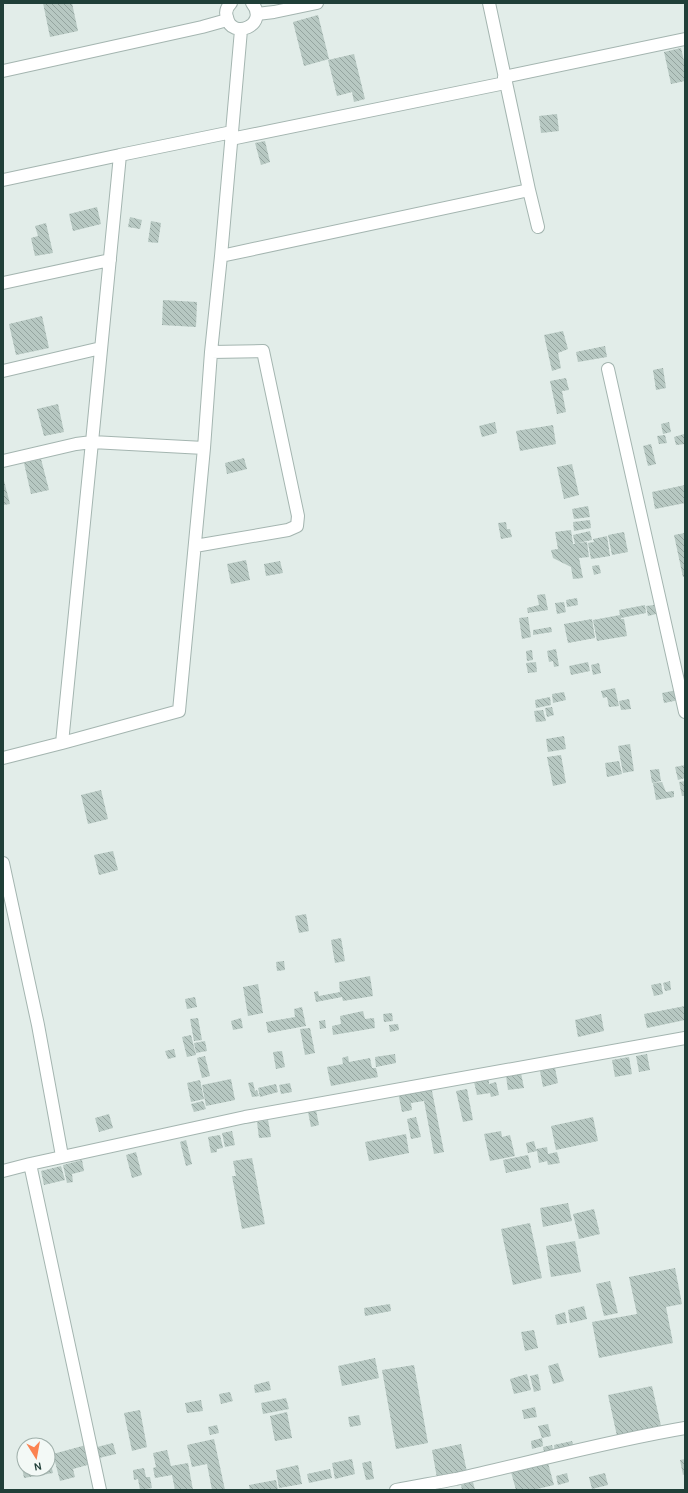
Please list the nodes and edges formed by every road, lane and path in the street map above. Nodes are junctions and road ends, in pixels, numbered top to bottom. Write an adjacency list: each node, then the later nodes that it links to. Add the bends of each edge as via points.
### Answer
1 (231, 3): 5 (street, via 226,12)
2 (317, 3): 4 (street, via 274,12)
3 (489, 3): 9 (street)
4 (255, 9): 6 (street, via 255,22 249,28)
5 (227, 20): 6 (street, via 230,25); 8 (street)
6 (241, 30): 10 (street)
7 (685, 39): 9 (street)
8 (3, 71)
9 (505, 80): 10 (street); 13 (street)
10 (232, 136): 11 (street); 15 (street)
11 (120, 155): 12 (street); 16 (street)
12 (3, 180)
13 (529, 190): 14 (street); 15 (street)
14 (538, 227)
15 (221, 256): 19 (street)
16 (110, 260): 17 (street); 18 (street)
17 (3, 283)
18 (101, 348): 21 (street); 22 (street)
19 (211, 352): 23 (street); 25 (street, via 263,351 298,516 297,526 288,530)
20 (608, 369): 26 (street)
21 (3, 372)
22 (92, 442): 23 (street); 24 (street); 27 (street)
23 (204, 448): 25 (street)
24 (3, 461)
25 (194, 546): 27 (street, via 179,711)
26 (685, 712)
27 (62, 744): 28 (street)
28 (3, 758)
29 (3, 863): 31 (street, via 38,1025)
30 (685, 1038): 31 (street, via 245,1117)
31 (62, 1156): 32 (street)
32 (30, 1164): 33 (street); 35 (street)
33 (3, 1171)
34 (685, 1428): 36 (street)
35 (100, 1490)
36 (396, 1490)

